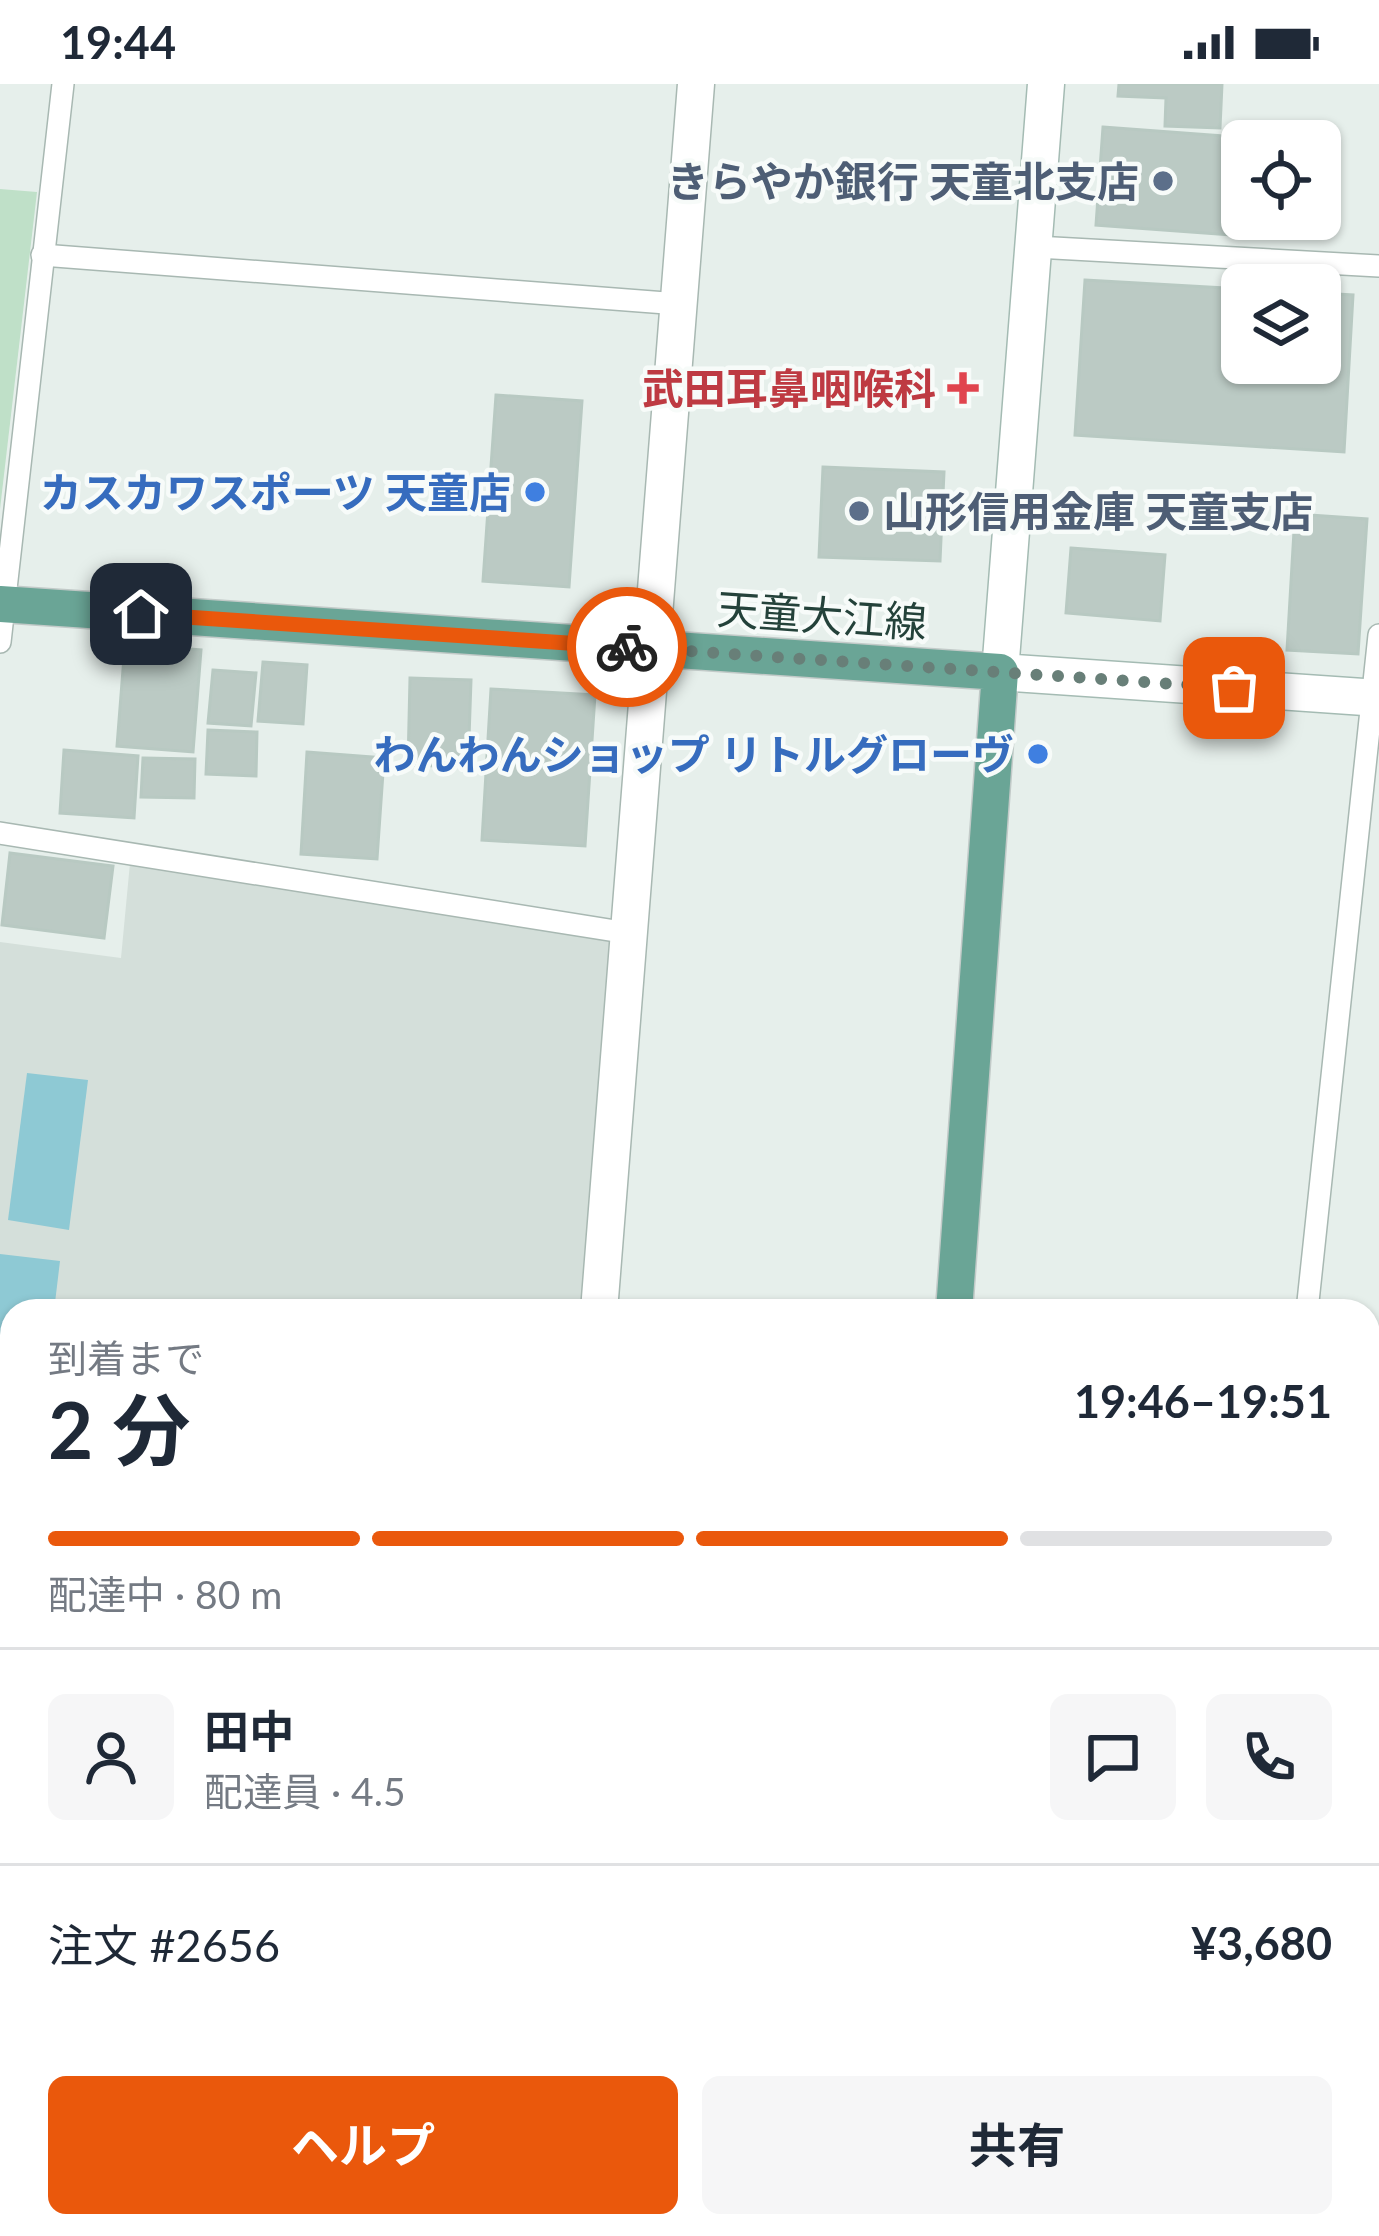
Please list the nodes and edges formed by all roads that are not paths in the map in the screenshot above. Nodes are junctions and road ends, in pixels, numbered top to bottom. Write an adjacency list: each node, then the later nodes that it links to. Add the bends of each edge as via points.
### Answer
1 (63, 84): 5 (lane)
2 (696, 84): 7 (street)
3 (1046, 84): 4 (street)
4 (1036, 248): 6 (lane); 12 (street)
5 (42, 254): 7 (lane); 8 (lane)
6 (1379, 266)
7 (679, 304): 11 (street)
8 (1, 604): 10 (lane); 11 (main road, 天童大江線)
9 (1379, 635): 13 (lane)
10 (0, 642)
11 (652, 649): 12 (main road, 天童大江線); 15 (street)
12 (1000, 672): 13 (street); 17 (main road)
13 (1377, 698): 18 (lane)
14 (0, 833): 15 (lane)
15 (628, 933): 16 (street)
16 (600, 1299)
17 (955, 1299)
18 (1308, 1299)

